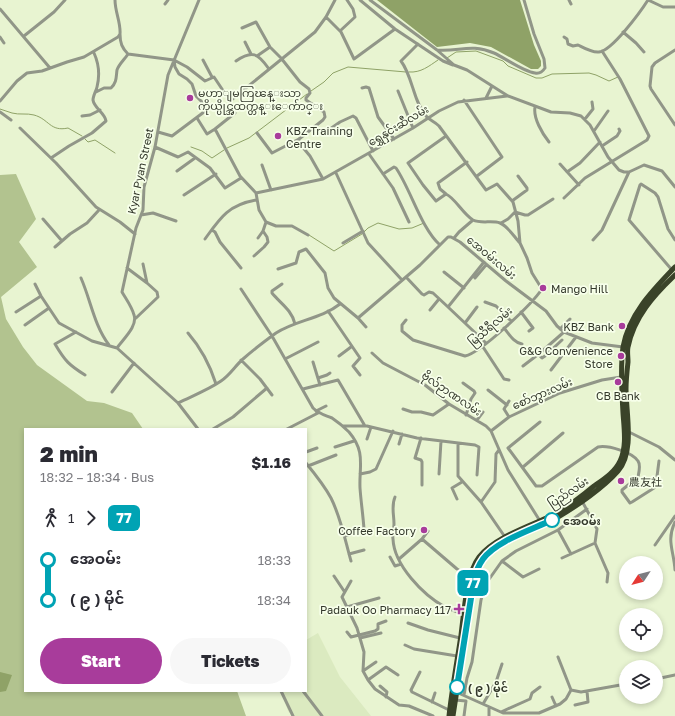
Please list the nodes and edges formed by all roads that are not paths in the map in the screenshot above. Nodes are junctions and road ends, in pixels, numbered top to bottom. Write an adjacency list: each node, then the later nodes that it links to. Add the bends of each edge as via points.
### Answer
1 (65, 0): 22 (street)
2 (115, 0): 21 (street)
3 (168, 0): 12 (street)
4 (199, 0): 38 (street, Kyar Pyan Street)
5 (335, 0): 16 (street)
6 (347, 0): 19 (street, via 354,9 355,17)
7 (360, 0): 18 (street)
8 (370, 0): 29 (street)
9 (524, 0): 29 (street, via 544,59 545,68 542,72 530,72 478,48)
10 (569, 0): 13 (street)
11 (648, 0): 14 (street, via 663,7); 20 (street)
12 (165, 4)
13 (571, 4)
14 (675, 7)
15 (0, 9): 22 (street)
16 (326, 17): 19 (street); 37 (street, via 315,32)
17 (242, 28): 28 (street, via 256,22)
18 (395, 29): 19 (street, via 354,59); 27 (street)
19 (340, 31)
20 (623, 32): 31 (street); 32 (street)
21 (120, 34): 33 (street); 34 (street, via 120,41)
22 (24, 36): 42 (street)
23 (0, 37): 26 (street)
24 (564, 37): 31 (street, via 568,44 573,46)
25 (245, 42): 35 (street)
26 (4, 43)
27 (418, 44): 41 (street, via 443,61); 61 (street, via 401,61)
28 (270, 46): 36 (street); 37 (street)
29 (437, 50): 41 (street)
30 (675, 50): 64 (street, via 652,67 650,86)
31 (602, 51): 85 (street, via 650,136)
32 (644, 52)
33 (94, 53): 42 (street); 48 (street, via 99,73)
34 (128, 54): 38 (street); 48 (street, via 117,70 117,80 112,88 104,88)
35 (251, 54): 36 (street); 40 (street)
36 (257, 56): 43 (street)
37 (281, 58): 43 (street); 74 (street, via 309,89 306,100 324,112 325,117 315,128)
38 (174, 60): 44 (street, via 188,67 204,81); 60 (street, via 179,74 190,82 196,96 202,102 204,112); 71 (street, Kyar Pyan Street, via 165,88)
39 (203, 60): 44 (street)
40 (236, 61)
41 (454, 65): 45 (street)
42 (50, 68): 52 (street, via 27,73)
43 (269, 69): 53 (street)
44 (212, 77): 53 (street)
45 (492, 86): 49 (street); 50 (street)
46 (362, 88): 75 (street, via 368,88 378,117)
47 (398, 91): 66 (street)
48 (95, 93): 56 (street, via 93,99)
49 (508, 96): 50 (street, ရွှေနှင်းဆီလမ်း); 55 (street)
50 (486, 98): 51 (street, ရွှေနှင်းဆီလမ်း)
51 (464, 100): 61 (street, ရွှေနှင်းဆီလမ်း, via 446,107); 94 (street, via 502,157)
52 (0, 101)
53 (230, 101): 67 (street, via 234,113)
54 (592, 102): 62 (street, via 593,109)
55 (536, 107): 62 (street, via 551,112 578,114); 76 (street, via 538,122)
56 (100, 110): 59 (street); 82 (street, via 106,120 102,126)
57 (608, 111): 70 (street)
58 (0, 112): 63 (street)
59 (82, 116)
60 (197, 118): 67 (street, via 207,134); 71 (street, via 172,136)
61 (429, 119): 66 (street, ရွှေနှင်းဆီလမ်း); 73 (street, via 434,121)
62 (585, 119): 70 (street)
63 (11, 120)
64 (675, 125)
65 (20, 128): 82 (street)
66 (413, 128): 75 (street, ရွှေနှင်းဆီလမ်း)
67 (215, 129): 96 (street)
68 (330, 129): 80 (street, via 353,116)
69 (619, 129): 78 (street, via 617,136)
70 (594, 131): 77 (street)
71 (158, 132): 79 (street, Kyar Pyan Street)
72 (257, 133): 74 (street, via 272,153)
73 (446, 136): 84 (street); 102 (street, via 408,163 436,201)
74 (299, 139): 97 (street)
75 (394, 139): 80 (street, ရွှေနှင်းဆီလမ်း)
76 (549, 142)
77 (600, 142): 78 (street); 89 (street, via 580,163)
78 (602, 146): 85 (street)
79 (155, 147): 83 (street, via 178,157 188,151); 110 (street, Kyar Pyan Street, via 144,187)
80 (373, 151): 81 (street, ရွှေနှင်းဆီလမ်း)
81 (369, 154): 91 (street, ရွှေနှင်းဆီလမ်း); 93 (street)
82 (51, 158): 108 (street)
83 (195, 158): 88 (street); 92 (street)
84 (467, 162): 94 (street); 102 (street, via 438,183)
85 (612, 162): 90 (street, via 619,170); 98 (street, via 585,178)
86 (560, 164): 89 (street)
87 (262, 165): 100 (street)
88 (177, 171)
89 (567, 172): 98 (street)
90 (629, 172): 99 (street, via 644,165 662,171); 125 (street, via 602,230)
91 (336, 173): 97 (street, ရွှေနှင်းဆီလမ်း); 119 (street)
92 (216, 174): 96 (street, via 225,188); 103 (street)
93 (383, 174): 115 (street, via 393,188); 130 (street, via 396,168 432,236)
94 (477, 176): 107 (street, via 486,190 498,184)
95 (518, 176): 107 (street, via 527,188)
96 (241, 178): 101 (street)
97 (323, 179): 100 (street, ရွှေနှင်းဆီလမ်း)
98 (579, 185): 104 (street)
99 (675, 187)
100 (270, 190): 101 (street, ရွှေနှင်းဆီလမ်း)
101 (256, 193): 106 (street)
102 (446, 194): 112 (street)
103 (184, 195)
104 (564, 198)
105 (553, 199): 109 (street, via 528,215)
106 (256, 200): 114 (street); 117 (street, via 235,206)
107 (512, 201): 109 (street)
108 (99, 210): 120 (street); 127 (street, via 87,223)
109 (515, 212): 116 (street); 129 (street)
110 (142, 216): 113 (street, via 153,213); 120 (street, Kyar Pyan Street)
111 (43, 219): 127 (street)
112 (473, 220): 116 (street); 123 (street)
113 (176, 221)
114 (266, 222): 118 (street); 121 (street, via 276,226 292,226)
115 (409, 222)
116 (501, 223): 129 (street)
117 (212, 230): 124 (street); 136 (street)
118 (263, 232): 122 (street); 132 (street, via 268,242)
119 (363, 233): 128 (street); 143 (street, via 374,250)
120 (135, 234): 135 (street, Kyar Pyan Street)
121 (308, 235)
122 (258, 238)
123 (454, 238): 130 (street, အေဝမ်းလမ်း, via 448,237); 133 (street, အေဝမ်းလမ်း)
124 (205, 239)
125 (592, 240)
126 (675, 240): 138 (street, via 668,229 658,197 644,184 640,185 629,218)
127 (62, 241): 131 (street)
128 (343, 243)
129 (520, 243): 151 (street, မြသီရီလမ်း, via 532,273 542,289)
130 (440, 245): 140 (street, အေဝမ်းလမ်း)
131 (55, 247)
132 (254, 256)
133 (485, 263): 142 (street); 147 (street); 151 (street, အေဝမ်းလမ်း)
134 (143, 264): 144 (street)
135 (127, 268): 144 (street); 165 (street, Kyar Pyan Street, via 122,292 135,316)
136 (241, 268)
137 (278, 269): 153 (street, via 296,263 299,252 306,249 325,273 330,293)
138 (674, 271): 185 (highway, ပြည်လမ်း, via 640,315)
139 (444, 272): 147 (street)
140 (406, 277): 143 (street, အေဝမ်းလမ်း); 150 (street, via 422,294 433,293)
141 (81, 278): 182 (street, via 93,315)
142 (476, 278)
143 (402, 280): 161 (street, အေဝမ်းလမ်း)
144 (147, 282): 165 (street, via 157,292 158,297)
145 (35, 284): 149 (street)
146 (282, 284): 167 (street, via 272,293 285,305)
147 (464, 288): 154 (street)
148 (241, 289): 176 (street)
149 (41, 296): 156 (street); 159 (street)
150 (439, 299): 154 (street); 157 (street)
151 (532, 301): 160 (street, မြသီရီလမ်း); 171 (street, အေဝမ်းလမ်း, via 546,311)
152 (485, 302): 164 (street, via 496,306)
153 (340, 304): 158 (street); 161 (street)
154 (448, 307): 166 (street)
155 (477, 307): 166 (street)
156 (49, 308): 168 (street); 173 (street, via 59,323)
157 (430, 310)
158 (328, 311): 167 (street); 183 (street)
159 (16, 312)
160 (521, 312): 164 (street, မြသီရီလမ်း); 172 (street, via 534,328)
161 (358, 318): 169 (street)
162 (570, 319): 171 (street)
163 (406, 320): 184 (street, မြသီရီလမ်း, via 402,331 420,343 465,356)
164 (511, 321): 170 (street, မြသီရီလမ်း)
165 (134, 322): 186 (street)
166 (465, 323): 180 (street)
167 (295, 324): 176 (street)
168 (25, 325)
169 (366, 327)
170 (504, 328): 180 (street, မြသီရီလမ်း); 181 (street, via 514,340)
171 (560, 329): 174 (street, အေဝမ်းလမ်း)
172 (529, 331)
173 (76, 332): 182 (street, via 92,341); 198 (street, via 55,344 64,360)
174 (564, 332): 177 (street, အေဝမ်းလမ်း); 188 (street)
175 (188, 333): 203 (street, via 202,351)
176 (272, 336): 190 (street); 191 (street)
177 (576, 337): 185 (street, အေဝမ်းလမ်း, via 592,343); 195 (street)
178 (562, 340): 188 (street, via 542,358)
179 (318, 342): 190 (street)
180 (486, 343): 184 (street, မြသီရီလမ်း)
181 (522, 344)
182 (109, 345): 186 (street)
183 (351, 347): 189 (street); 197 (street, via 360,358 353,366)
184 (482, 347): 201 (street, via 504,379)
185 (625, 347): 199 (highway, ပြည်လမ်း)
186 (117, 348): 193 (street)
187 (372, 353): 212 (street, ဗိုလ်ဉာဏလမ်း, via 383,363 425,385)
188 (539, 355): 194 (street)
189 (339, 356)
190 (285, 359): 206 (street)
191 (241, 360): 203 (street, via 228,376); 205 (street)
192 (313, 362): 200 (street)
193 (134, 363): 208 (street); 211 (street)
194 (523, 366)
195 (551, 370)
196 (330, 373): 200 (street)
197 (360, 375)
198 (85, 376)
199 (625, 377): 219 (street, စော်ဘွားလမ်း, via 602,380 567,391); 230 (highway, ပြည်လမ်း)
200 (318, 378): 204 (street)
201 (509, 380)
202 (463, 383): 218 (street, via 475,393)
203 (216, 384): 211 (street)
204 (320, 384): 206 (street); 223 (street, via 340,381)
205 (267, 388): 209 (street); 226 (street, via 233,417)
206 (303, 389): 216 (street)
207 (488, 390): 213 (street)
208 (112, 392)
209 (272, 395)
210 (509, 401): 213 (street)
211 (178, 403): 225 (street)
212 (449, 404): 215 (street, via 433,415); 218 (street, ဗိုလ်ဉာဏလမ်း)
213 (507, 405): 219 (street, via 504,409)
214 (326, 406): 216 (street)
215 (403, 409)
216 (317, 412): 222 (street); 227 (street)
217 (483, 412): 220 (street)
218 (466, 415): 220 (street, ဗိုလ်ဉာဏလမ်း)
219 (509, 417): 229 (street, စော်ဘွားလမ်း)
220 (477, 420): 229 (street, ဗိုလ်ဉာဏလမ်း)
221 (540, 422): 248 (street, via 508,448)
222 (343, 426): 223 (street); 235 (street)
223 (365, 426): 224 (street)
224 (371, 427): 228 (street); 234 (street)
225 (197, 428)
226 (214, 428)
227 (290, 428)
228 (393, 431): 232 (street); 249 (street, via 376,469)
229 (491, 431): 241 (street, ဗိုလ်ဉာဏလမ်း)
230 (626, 431): 243 (highway, ပြည်လမ်း); 245 (street, via 659,447)
231 (563, 433): 248 (street)
232 (402, 434): 233 (street); 238 (street)
233 (421, 438): 236 (street); 253 (street, via 415,458 422,460)
234 (367, 439)
235 (354, 441): 240 (street); 249 (street, via 362,460)
236 (442, 442): 237 (street); 250 (street)
237 (458, 443): 251 (street, via 479,447); 252 (street, via 458,476)
238 (399, 444)
239 (317, 448): 242 (street)
240 (335, 448)
241 (499, 450): 257 (street, via 496,454 495,482); 261 (street, ဗိုလ်ဉာဏလမ်း)
242 (307, 452)
243 (625, 452): 246 (street, via 636,459 640,470 638,477 622,490 630,503 654,488); 248 (street, via 598,447 542,486 536,486); 256 (highway, ပြည်လမ်း, via 618,471); 261 (highway, ပြည်လမ်း, via 619,463 604,479)
244 (336, 455): 247 (street)
245 (675, 460)
246 (659, 461)
247 (307, 464): 264 (street, via 332,500)
248 (523, 467)
249 (360, 474): 264 (street, via 364,530)
250 (440, 474)
251 (477, 475)
252 (462, 482): 255 (street, via 452,488); 257 (street)
253 (422, 486)
254 (395, 497): 274 (street, via 392,503 393,539)
255 (457, 499)
256 (582, 501): 258 (street); 261 (highway, ပြည်လမ်း, via 558,517)
257 (481, 502): 266 (street)
258 (587, 509): 262 (street); 267 (street, via 597,529)
259 (675, 516): 268 (street)
260 (675, 522): 279 (street, via 670,542)
261 (541, 523): 266 (highway, ပြည်လမ်း)
262 (558, 530): 271 (street); 276 (street)
263 (428, 531): 265 (street)
264 (344, 536): 270 (street)
265 (422, 539): 274 (street); 281 (street, via 456,569)
266 (506, 539): 281 (highway, ပြည်လမ်း, via 483,559)
267 (595, 543): 271 (street); 283 (street, via 608,573)
268 (655, 545)
269 (364, 550): 270 (street)
270 (349, 554): 275 (street)
271 (571, 554): 273 (street)
272 (390, 557): 277 (street, via 395,566)
273 (562, 558)
274 (399, 559): 277 (street)
275 (351, 561)
276 (502, 561): 278 (street, via 523,577); 314 (street, via 485,585)
277 (401, 564): 287 (street, via 430,596 446,607)
278 (539, 569)
279 (675, 570)
280 (334, 576): 284 (street)
281 (472, 578): 287 (highway, ပြည်လမ်း)
282 (350, 581): 284 (street)
283 (607, 582)
284 (344, 592): 286 (street, via 342,597)
285 (379, 598): 286 (street)
286 (347, 606): 292 (street)
287 (466, 615): 293 (highway, ပြည်လမ်း)
288 (386, 621): 292 (street, via 378,624 375,631)
289 (408, 623): 293 (street)
290 (347, 632): 292 (street, via 350,637)
291 (381, 633): 292 (street)
292 (360, 637): 299 (street, via 364,652)
293 (462, 638): 295 (highway, ပြည်လမ်း)
294 (405, 645): 295 (street)
295 (459, 657): 312 (highway, ပြည်လမ်း)
296 (558, 657): 308 (street)
297 (376, 662): 299 (street)
298 (502, 664): 319 (street, via 496,682)
299 (363, 671): 304 (street)
300 (420, 672): 318 (street, via 411,690)
301 (398, 675): 304 (street, via 386,667)
302 (675, 675): 303 (street)
303 (663, 678)
304 (368, 680): 315 (street)
305 (619, 685): 309 (street)
306 (380, 686): 315 (street, via 387,692)
307 (540, 687): 324 (street, via 532,693 530,699)
308 (571, 690): 309 (street); 321 (street, via 566,699)
309 (587, 691): 320 (street, via 588,702)
310 (281, 692): 325 (street)
311 (304, 692): 326 (street)
312 (454, 692): 314 (street); 317 (highway, ပြည်လမ်း); 323 (highway, ပြည်လမ်း)
313 (435, 693): 318 (street)
314 (464, 695): 319 (street)
315 (386, 697): 327 (street, via 399,705 409,706)
316 (552, 697): 321 (street)
317 (455, 700): 329 (highway, ပြည်လမ်း); 330 (street, via 466,701)
318 (432, 702): 323 (street)
319 (483, 704): 322 (street)
320 (575, 705)
321 (556, 706): 324 (street, via 539,713)
322 (489, 707): 324 (street); 331 (street)
323 (449, 710): 328 (highway, ပြည်လမ်း)
324 (501, 712)
325 (293, 716)
326 (322, 716)
327 (433, 716)
328 (449, 716)
329 (453, 716)
330 (464, 716)
331 (489, 716)

